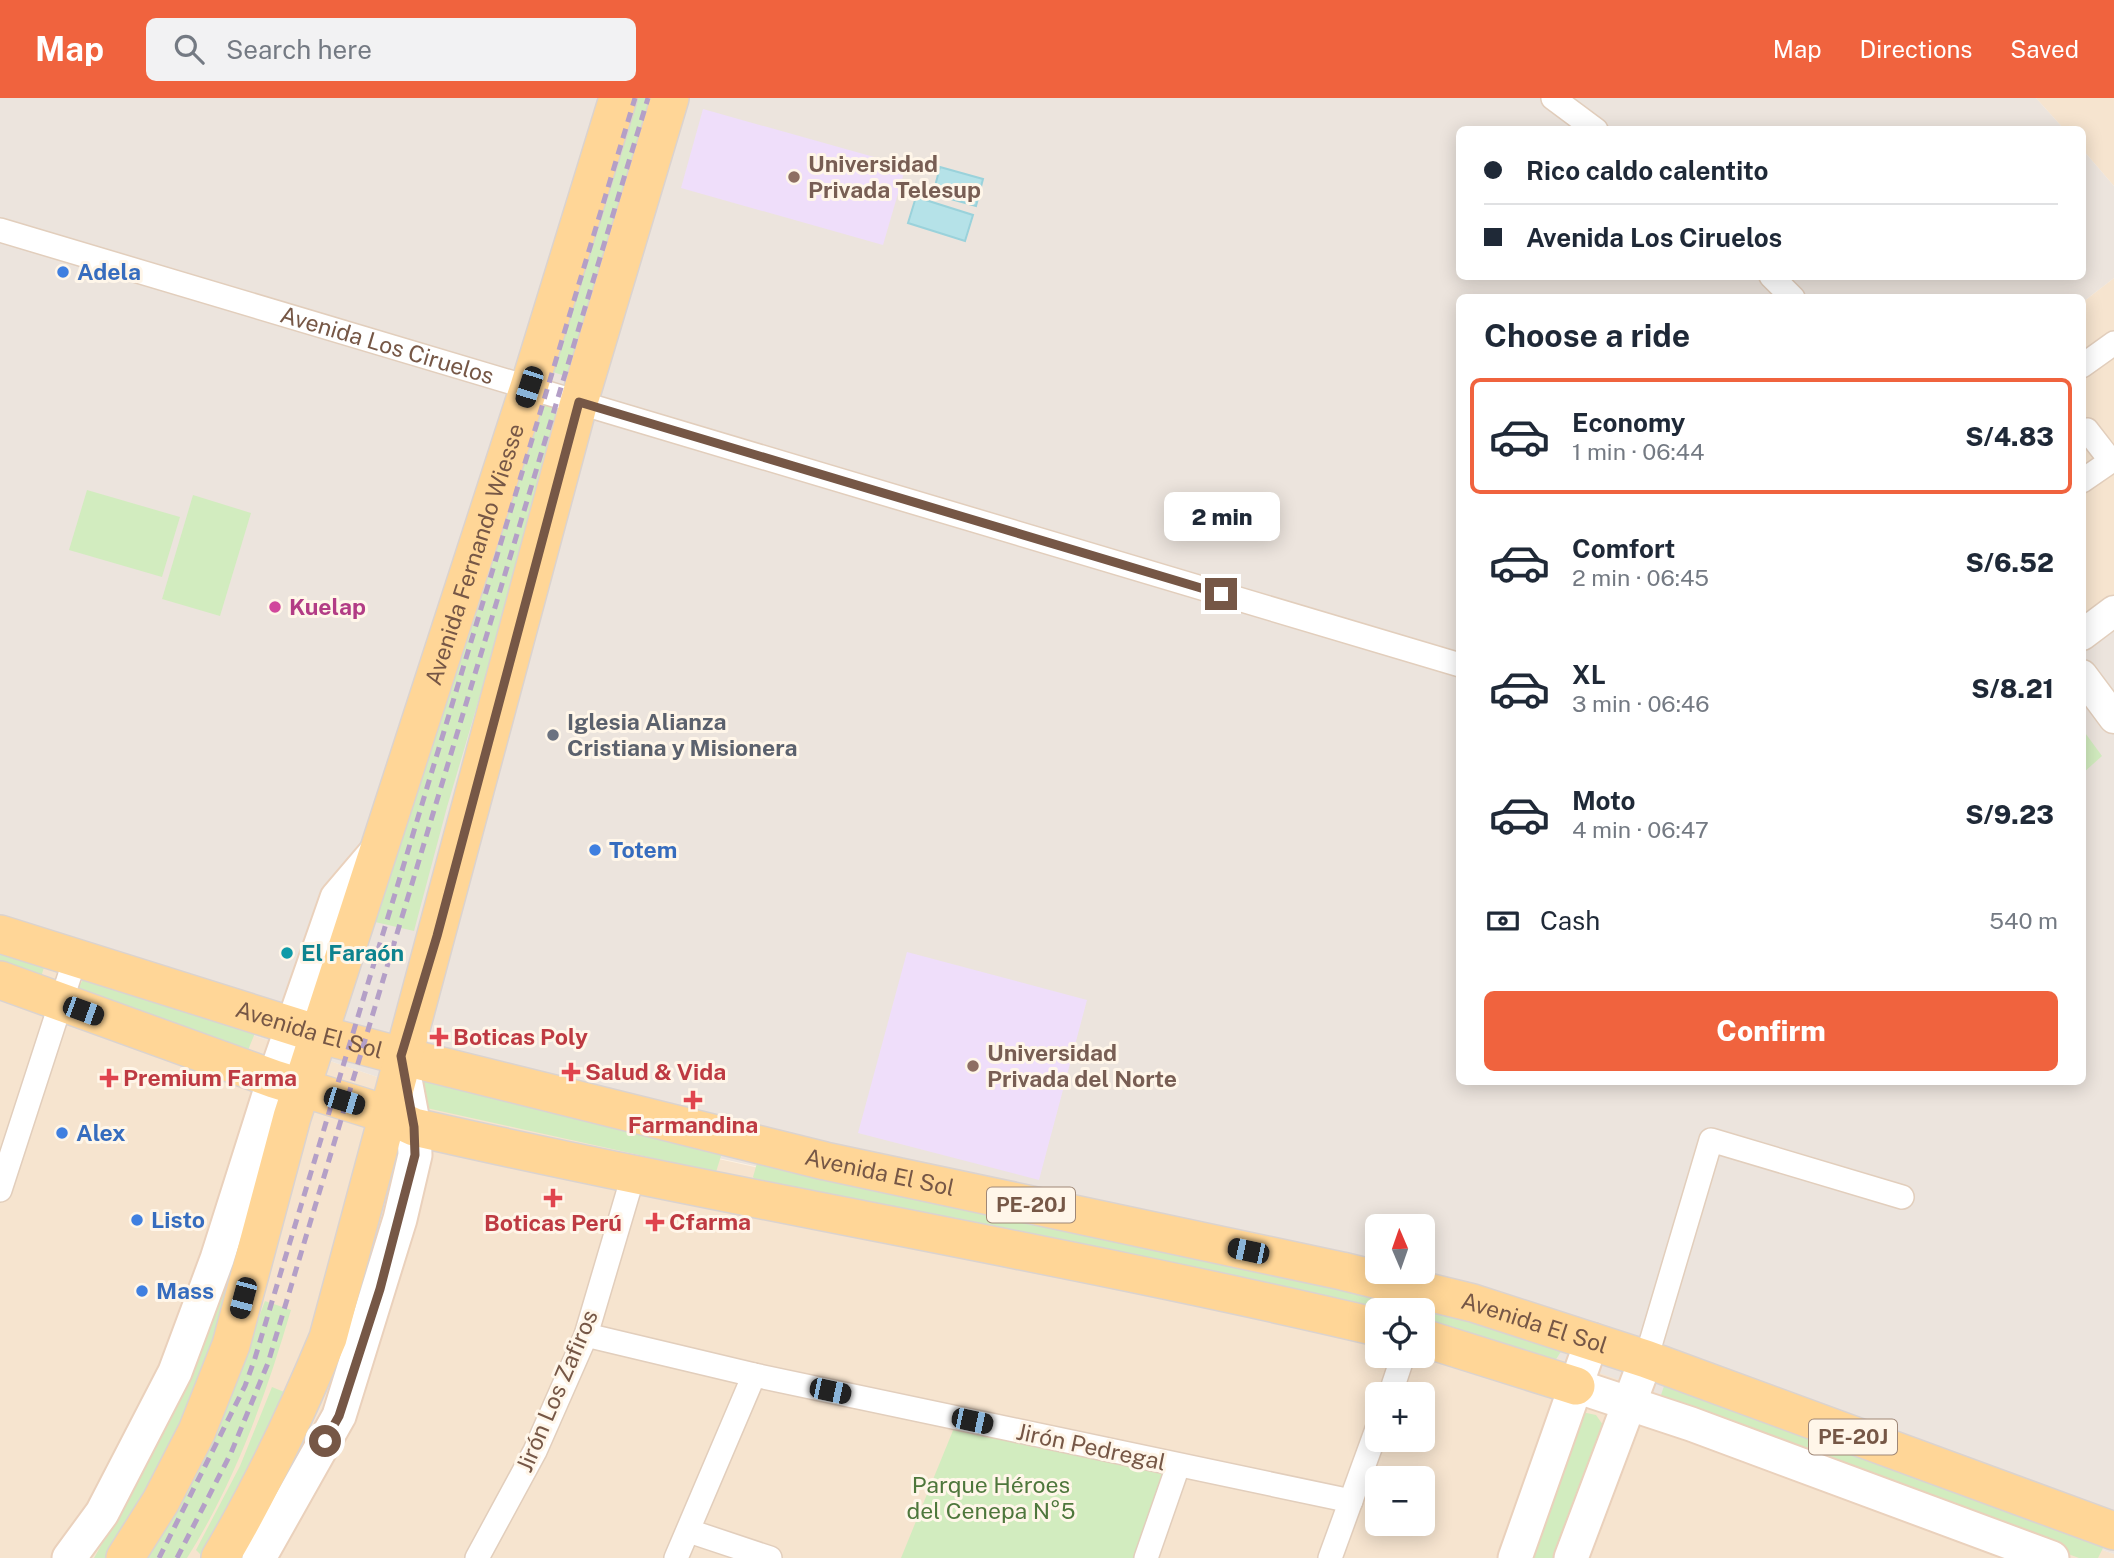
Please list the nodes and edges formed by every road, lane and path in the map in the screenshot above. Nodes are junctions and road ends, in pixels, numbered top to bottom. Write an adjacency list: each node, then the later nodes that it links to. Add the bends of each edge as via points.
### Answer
1 (618, 98): 10 (main road, Avenida Fernando Wiesse)
2 (670, 98): 11 (main road)
3 (1553, 98): 4 (street)
4 (1591, 126)
5 (0, 230): 10 (street, Avenida Los Ciruelos)
6 (1775, 280): 7 (street)
7 (1789, 294)
8 (2114, 343): 9 (street)
9 (2086, 363)
10 (529, 387): 11 (street, Avenida Los Ciruelos); 23 (main road, Avenida Fernando Wiesse, via 377,851)
11 (579, 402): 16 (street, Avenida Los Ciruelos); 24 (main road)
12 (2087, 430): 13 (street, via 2111,461)
13 (2086, 478)
14 (2114, 611): 15 (street)
15 (2086, 632)
16 (1456, 665)
17 (2086, 680): 18 (street)
18 (2114, 718)
19 (0, 934): 20 (main road, Avenida El Sol / PE-20J)
20 (75, 959): 22 (street); 23 (main road, Avenida El Sol / PE-20J)
21 (0, 980): 22 (main road, PE-20J)
22 (60, 1003): 25 (main road, PE-20J); 28 (street)
23 (306, 1029): 24 (main road, Avenida El Sol / PE-20J); 25 (main road, Avenida Fernando Wiesse)
24 (401, 1056): 26 (main road); 27 (main road, Avenida El Sol / PE-20J)
25 (288, 1084): 26 (main road, PE-20J); 45 (main road, via 175,1372 102,1513); 46 (main road, Avenida Fernando Wiesse, via 231,1345 197,1432)
26 (400, 1120): 29 (main road, PE-20J); 47 (main road, via 328,1338 291,1427); 48 (main road, via 415,1155 339,1416)
27 (744, 1140): 30 (main road); 34 (main road, Avenida El Sol / PE-20J, via 1415,1287)
28 (2, 1176)
29 (633, 1176): 30 (main road, PE-20J); 33 (street, Jirón Los Zafiros)
30 (736, 1196): 32 (main road, PE-20J)
31 (1902, 1197): 36 (street, via 1711,1140)
32 (1365, 1324)
33 (586, 1335): 37 (street, Jirón Pedregal); 49 (street, Jirón Los Zafiros, via 535,1451)
34 (1592, 1340): 36 (main road, Avenida El Sol / PE-20J); 38 (main road)
35 (1435, 1342): 38 (main road, Avenida El Sol / PE-20J)
36 (1646, 1359): 39 (main road); 44 (main road, Avenida El Sol / PE-20J)
37 (754, 1375): 41 (street, Jirón Pedregal); 43 (street)
38 (1576, 1386): 39 (main road, Avenida El Sol / PE-20J); 54 (main road)
39 (1629, 1402): 55 (main road); 56 (main road, Avenida El Sol / PE-20J)
40 (1369, 1452): 42 (street)
41 (1178, 1466): 42 (street, Jirón Pedregal); 52 (street)
42 (1351, 1502): 53 (street)
43 (689, 1531): 50 (street); 51 (street)
44 (2114, 1531)
45 (69, 1558)
46 (125, 1558)
47 (220, 1558)
48 (259, 1558)
49 (477, 1558)
50 (676, 1558)
51 (770, 1558)
52 (1146, 1558)
53 (1330, 1558)
54 (1515, 1558)
55 (1572, 1558)
56 (2052, 1558)

